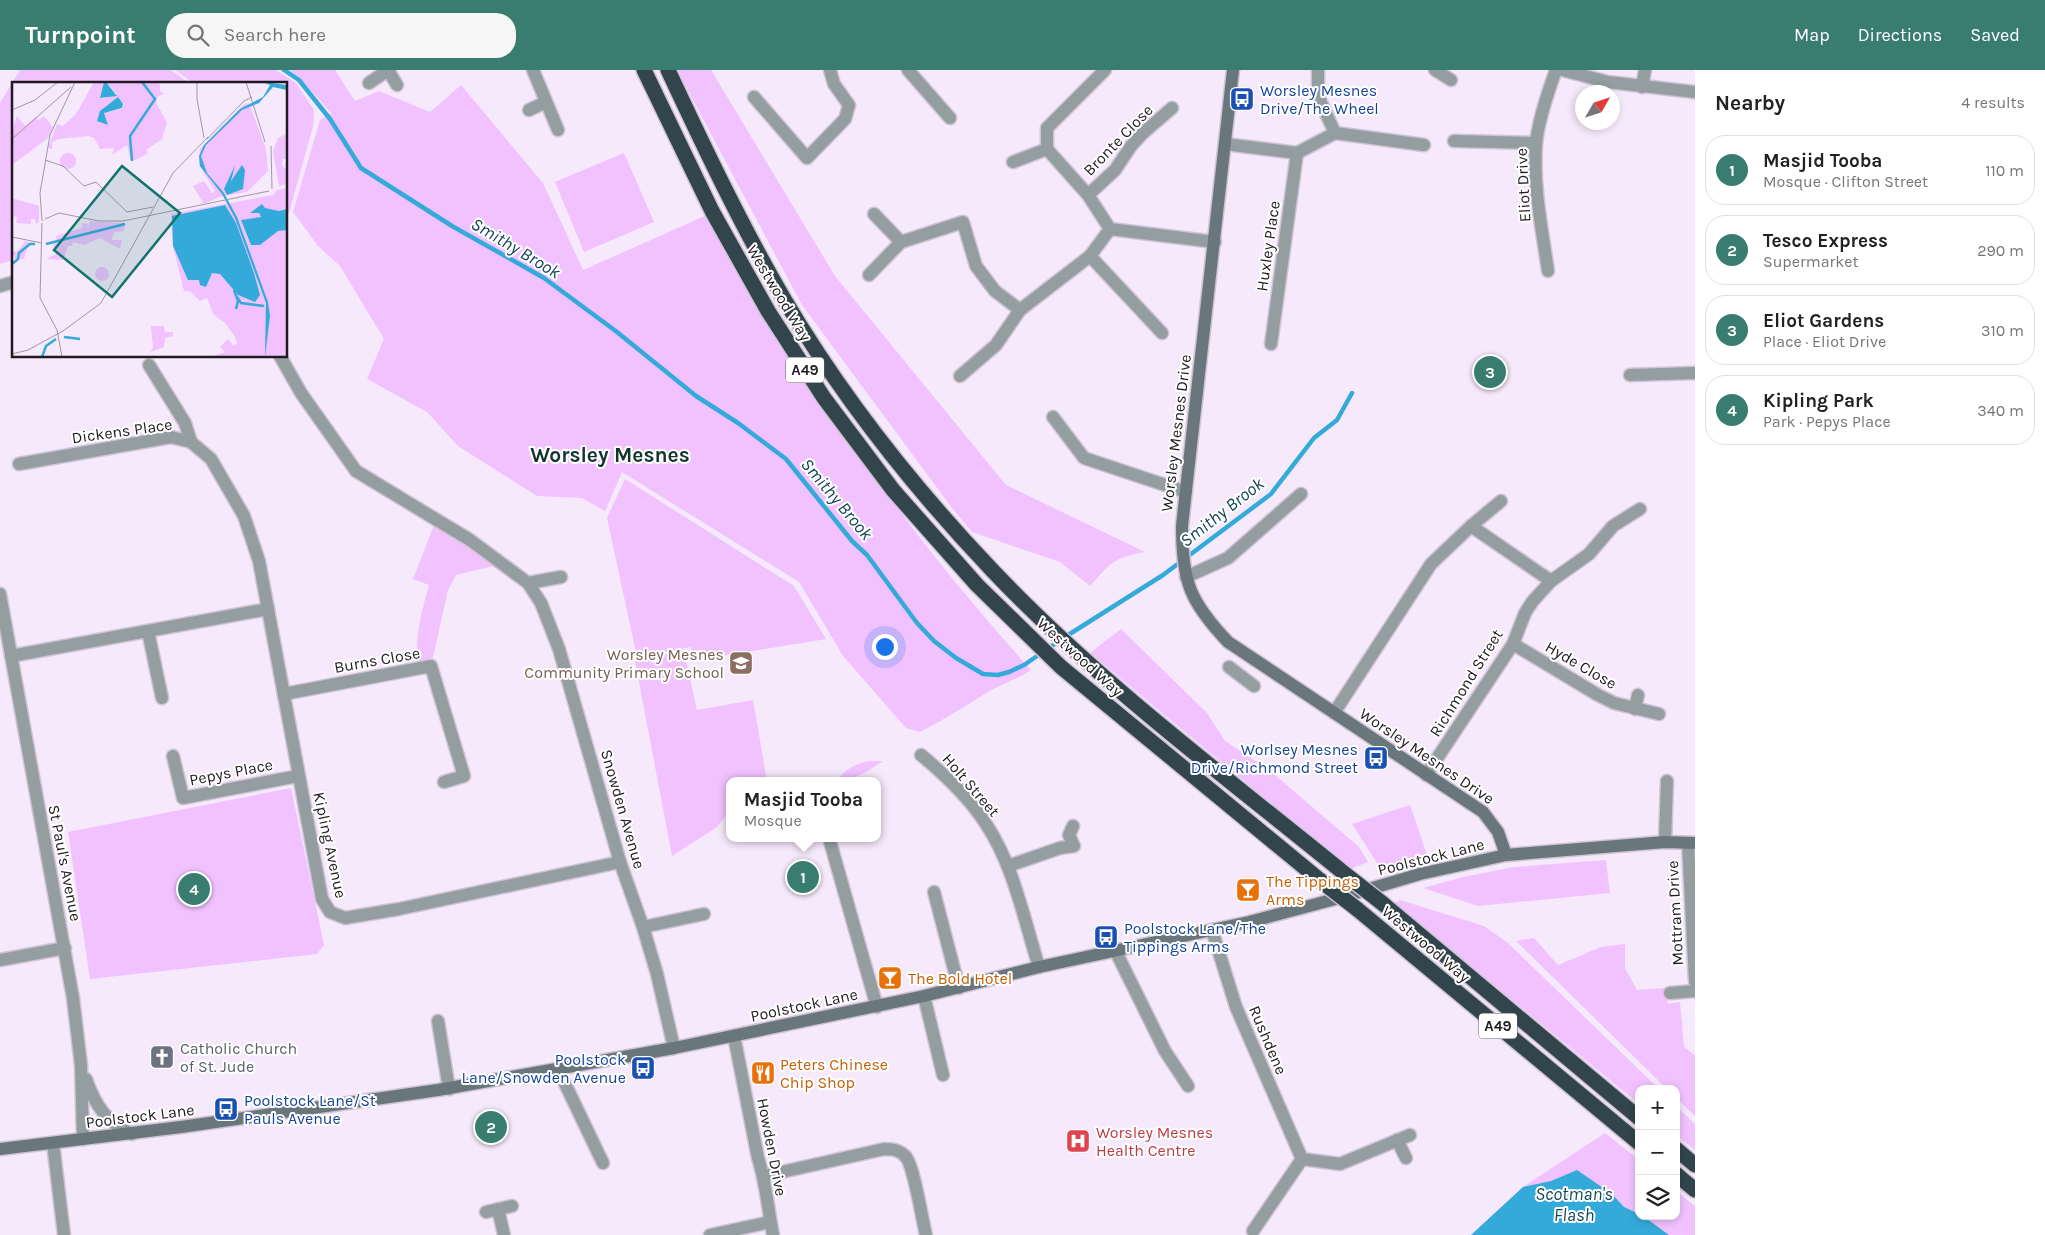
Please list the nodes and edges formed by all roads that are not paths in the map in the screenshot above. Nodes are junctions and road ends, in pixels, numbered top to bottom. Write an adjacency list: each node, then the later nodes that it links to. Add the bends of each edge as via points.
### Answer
1 (388, 70): 15 (street); 16 (street)
2 (533, 70): 20 (street)
3 (644, 70): 114 (highway, Westwood Way / A49, bridge, via 712,211 786,342 893,490 977,585 1061,667)
4 (668, 70): 109 (highway, Westwood Way / A49, bridge, via 759,254 822,358 927,497 993,571 1079,655)
5 (830, 70): 19 (street, via 834,84 849,105 845,119 807,158)
6 (908, 70): 23 (street)
7 (1105, 70): 30 (street, via 1047,128)
8 (1233, 70): 28 (main road, Worsley Mesnes Drive)
9 (1318, 70): 25 (street, via 1318,96)
10 (1435, 70): 14 (street)
11 (1556, 70): 27 (street, Eliot Drive)
12 (1562, 70): 17 (street)
13 (1645, 70): 17 (street)
14 (1451, 80)
15 (369, 82)
16 (397, 85)
17 (1642, 87): 18 (street)
18 (1695, 92)
19 (754, 97)
20 (546, 102): 22 (street); 24 (street)
21 (1172, 108): 33 (street, Bronte Close, via 1143,133 1115,170)
22 (529, 110)
23 (950, 118)
24 (558, 130)
25 (1335, 133): 29 (street); 31 (street)
26 (1454, 141): 27 (street)
27 (1536, 143): 39 (street, Eliot Drive, via 1538,208)
28 (1225, 144): 31 (street); 37 (main road, Worsley Mesnes Drive)
29 (1424, 145)
30 (1046, 150): 32 (street); 33 (street)
31 (1297, 153): 43 (street, Huxley Place)
32 (1013, 162)
33 (1088, 195): 35 (street)
34 (874, 214): 36 (street)
35 (1110, 229): 37 (street); 38 (street)
36 (900, 242): 40 (street); 41 (street, via 963,222 976,266 995,291)
37 (1215, 242): 52 (main road, Worsley Mesnes Drive)
38 (1090, 256): 41 (street); 42 (street)
39 (1548, 271)
40 (869, 275)
41 (1020, 310): 48 (street, via 996,345)
42 (1162, 333)
43 (1271, 344)
44 (281, 358): 60 (street, Snowden Avenue, via 301,393 356,471 470,540)
45 (149, 365): 50 (street, via 185,423)
46 (1695, 373): 47 (street)
47 (1630, 375)
48 (960, 376)
49 (1053, 417): 52 (street, via 1084,458)
50 (191, 442): 51 (street, Dickens Place, via 171,437); 62 (street, Dickens Place, via 212,459 244,516 259,561)
51 (18, 464)
52 (1186, 492): 57 (main road, Worsley Mesnes Drive, via 1182,526)
53 (1301, 494): 57 (street, via 1228,558)
54 (1501, 500): 56 (street)
55 (1640, 509): 59 (street, Richmond Street, via 1620,520 1589,554)
56 (1471, 526): 59 (street); 72 (street, via 1431,564)
57 (1185, 573): 66 (main road, Worsley Mesnes Drive, via 1207,620 1228,642)
58 (561, 577): 60 (street)
59 (1551, 581): 64 (street, Richmond Street, via 1525,613)
60 (528, 583): 85 (street, Snowden Avenue, via 552,628)
61 (0, 594): 65 (street, St Paul's Avenue)
62 (268, 609): 63 (street); 68 (street, Kipling Avenue)
63 (148, 631): 65 (street); 70 (street)
64 (1513, 644): 71 (street, Hyde Close, via 1598,695); 76 (street, Richmond Street)
65 (11, 656): 91 (street, St Paul's Avenue)
66 (1258, 662): 67 (street, via 1250,683); 72 (main road, Worsley Mesnes Drive)
67 (1229, 667)
68 (284, 694): 77 (street, Kipling Avenue); 79 (street, Burns Close, via 431,666 464,776)
69 (1638, 695): 71 (street)
70 (162, 698)
71 (1635, 709): 73 (street, Hyde Close)
72 (1334, 713): 76 (main road, Worsley Mesnes Drive)
73 (1659, 714)
74 (921, 755): 86 (street, Holt Street, via 945,776 986,824)
75 (174, 756): 77 (street, Pepys Place, via 183,798)
76 (1426, 775): 84 (main road, Worsley Mesnes Drive, via 1483,812 1498,832)
77 (298, 776): 85 (street, Kipling Avenue, via 322,899 336,916 344,918 399,909)
78 (1667, 781): 82 (street)
79 (444, 782)
80 (1073, 826): 86 (street, via 1069,835 1080,848 1060,848)
81 (830, 842): 100 (street)
82 (1665, 842): 83 (main road, Poolstock Lane); 84 (main road, Poolstock Lane)
83 (1692, 843): 95 (street, Mottram Drive)
84 (1506, 855): 90 (main road, Poolstock Lane, via 1420,874)
85 (620, 862): 89 (street, Snowden Avenue)
86 (1008, 866): 94 (street, Holt Street)
87 (934, 892): 96 (street)
88 (704, 914): 89 (street)
89 (643, 927): 103 (street, Snowden Avenue)
90 (1212, 930): 92 (main road, Poolstock Lane); 119 (street, Rushdene, via 1236,1007)
91 (65, 948): 93 (street); 104 (street, St Paul's Avenue)
92 (1116, 952): 94 (main road, Poolstock Lane); 107 (street, via 1165,1051)
93 (0, 960)
94 (1039, 967): 96 (main road, Poolstock Lane)
95 (1695, 981)
96 (959, 988): 99 (main road, Poolstock Lane)
97 (1695, 991): 98 (street)
98 (1670, 993)
99 (924, 996): 100 (main road, Poolstock Lane); 106 (street)
100 (877, 1006): 102 (main road, Poolstock Lane)
101 (438, 1021): 108 (street)
102 (734, 1036): 103 (main road, Poolstock Lane); 123 (street, Howden Drive)
103 (674, 1048): 105 (main road, Poolstock Lane)
104 (82, 1065): 110 (street, via 96,1104 114,1125); 112 (street, St Paul's Avenue)
105 (558, 1069): 108 (main road, Poolstock Lane); 120 (street)
106 (943, 1075)
107 (1188, 1086)
108 (449, 1089): 110 (main road, Poolstock Lane)
109 (1635, 1115)
110 (132, 1134): 112 (main road, Poolstock Lane)
111 (1410, 1135): 113 (street)
112 (83, 1139): 115 (main road, Poolstock Lane)
113 (1397, 1140): 118 (street); 119 (street, via 1340,1164)
114 (1635, 1140)
115 (54, 1143): 116 (main road, Poolstock Lane); 128 (street)
116 (0, 1149)
117 (1680, 1152): 121 (highway)
118 (1406, 1158)
119 (1302, 1159): 127 (street)
120 (603, 1163)
121 (1695, 1165)
122 (1677, 1175): 124 (highway)
123 (764, 1176): 126 (street, Howden Drive); 132 (street, via 892,1149 900,1152 910,1163)
124 (1695, 1190)
125 (512, 1206): 129 (street, via 492,1210)
126 (770, 1222): 130 (street); 131 (street, Howden Drive)
127 (1253, 1231)
128 (64, 1235)
129 (504, 1235)
130 (710, 1235)
131 (773, 1235)
132 (926, 1235)

